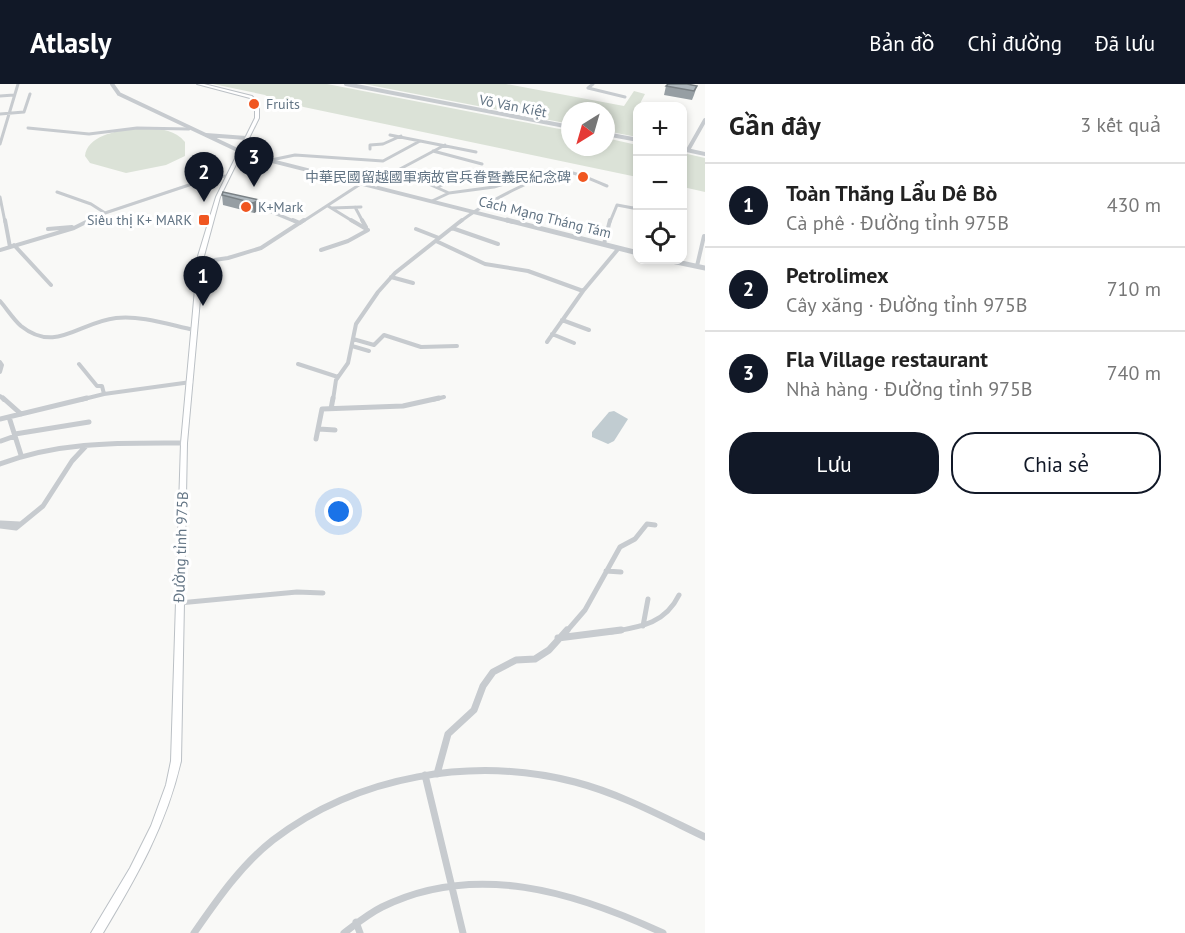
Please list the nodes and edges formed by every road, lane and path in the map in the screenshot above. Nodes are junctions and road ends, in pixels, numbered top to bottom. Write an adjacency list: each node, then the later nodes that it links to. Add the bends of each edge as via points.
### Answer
1 (18, 84): 7 (street)
2 (112, 84): 15 (street, Cách Mạng Tháng Tám, via 119,94)
3 (199, 84): 20 (main road, Đường tỉnh 975B, via 254,99 257,118)
4 (346, 84): 13 (street, Võ Văn Kiệt)
5 (592, 84): 9 (street, via 588,88)
6 (30, 94): 11 (street, via 24,112)
7 (14, 95): 8 (street); 11 (street)
8 (0, 96)
9 (625, 97)
10 (0, 114): 11 (street)
11 (9, 114): 23 (street)
12 (705, 120): 27 (street)
13 (561, 125)
14 (28, 128): 15 (street, via 95,135 134,128 177,132)
15 (189, 129): 16 (street, Cách Mạng Tháng Tám)
16 (201, 134): 20 (street); 26 (street, Cách Mạng Tháng Tám)
17 (390, 135): 18 (street)
18 (402, 136): 22 (street); 25 (street, via 370,145)
19 (615, 136): 21 (street)
20 (246, 138): 26 (main road, Đường tỉnh 975B)
21 (633, 139)
22 (420, 141): 24 (street); 31 (street, via 383,161 303,156)
23 (0, 144)
24 (445, 145): 28 (street); 29 (street)
25 (370, 149)
26 (239, 150): 31 (street, Cách Mạng Tháng Tám); 35 (main road, Đường tỉnh 975B)
27 (688, 150): 30 (street)
28 (433, 151): 32 (street); 33 (street)
29 (476, 152)
30 (705, 153)
31 (271, 160): 39 (street, Cách Mạng Tháng Tám)
32 (482, 164)
33 (398, 170): 37 (street); 40 (street)
34 (438, 170): 37 (street)
35 (228, 176): 46 (main road, Đường tỉnh 975B); 55 (street, via 213,177)
36 (458, 178): 42 (street)
37 (420, 179): 42 (street)
38 (538, 180): 41 (street, via 562,170); 44 (street, via 524,178); 54 (street)
39 (362, 183): 40 (street, Cách Mạng Tháng Tám); 50 (street)
40 (370, 185): 48 (street, Cách Mạng Tháng Tám)
41 (607, 186)
42 (437, 188): 44 (street)
43 (57, 192): 55 (street)
44 (449, 193): 48 (street)
45 (0, 197): 66 (street)
46 (218, 197): 47 (street); 71 (main road, Đường tỉnh 975B)
47 (228, 199)
48 (432, 201): 54 (street, Cách Mạng Tháng Tám)
49 (248, 204): 56 (street)
50 (330, 207): 51 (street); 56 (street); 58 (street)
51 (355, 207): 52 (street); 58 (street)
52 (361, 207)
53 (633, 208): 65 (street, via 617,205)
54 (473, 211): 59 (street); 65 (street, Cách Mạng Tháng Tám)
55 (105, 213): 57 (street)
56 (300, 223): 71 (street, via 261,248)
57 (76, 227): 60 (street); 66 (street)
58 (366, 227): 69 (street, via 368,230 348,241)
59 (452, 228): 63 (street); 64 (street)
60 (48, 229)
61 (416, 229): 63 (street)
62 (704, 236): 73 (street)
63 (438, 239): 75 (street); 78 (street, via 485,264 528,271)
64 (498, 244)
65 (603, 244): 67 (street, Cách Mạng Tháng Tám)
66 (12, 246): 68 (street); 77 (street)
67 (619, 248): 70 (street, Cách Mạng Tháng Tám); 78 (street)
68 (0, 250)
69 (321, 250)
70 (633, 251)
71 (201, 262): 81 (main road, Đường tỉnh 975B)
72 (687, 264): 73 (street)
73 (697, 266): 74 (street)
74 (705, 268)
75 (391, 277): 76 (street); 84 (street, via 357,324)
76 (414, 283)
77 (51, 285)
78 (583, 291): 80 (street)
79 (0, 301): 81 (street, via 21,326 46,339 117,318)
80 (562, 320): 82 (street); 83 (street)
81 (194, 330): 95 (main road, Đường tỉnh 975B)
82 (588, 330)
83 (552, 334): 85 (street); 86 (street)
84 (353, 339): 87 (street); 88 (street, via 374,345 384,335 421,347)
85 (547, 342)
86 (574, 344)
87 (352, 346): 89 (street); 94 (street, via 348,363)
88 (457, 346)
89 (369, 351)
90 (0, 362): 93 (street)
91 (79, 364): 96 (street, via 97,386 102,386)
92 (297, 364): 94 (street)
93 (0, 372)
94 (338, 377): 99 (street)
95 (190, 382): 96 (street); 109 (main road, Đường tỉnh 975B)
96 (104, 394): 100 (street)
97 (0, 396): 100 (street)
98 (444, 397): 99 (street, via 403,406)
99 (331, 409): 104 (street, via 322,409)
100 (21, 414): 101 (street)
101 (9, 417): 102 (street); 106 (street)
102 (0, 419)
103 (89, 422): 106 (street)
104 (319, 429): 105 (street); 107 (street)
105 (335, 430)
106 (15, 435): 108 (street); 111 (street)
107 (316, 440)
108 (1, 441)
109 (184, 443): 110 (street); 120 (main road, Đường tỉnh 975B)
110 (87, 446): 111 (street); 113 (street, via 43,506 20,524)
111 (21, 454): 112 (street)
112 (0, 464)
113 (0, 524)
114 (655, 525): 115 (street, via 647,524 635,539 620,547)
115 (606, 571): 116 (street); 122 (street, via 585,610)
116 (621, 572)
117 (323, 593): 120 (street)
118 (679, 595): 121 (street, via 672,610)
119 (648, 599): 121 (street)
120 (179, 603): 128 (main road, Đường tỉnh 975B, via 176,761 171,788 143,855)
121 (643, 626): 122 (street)
122 (558, 638): 123 (street, via 542,656 516,660 493,672 474,710 448,734)
123 (437, 774): 124 (street); 125 (street, via 509,773 574,782)
124 (425, 775): 126 (street); 129 (street, via 364,788 320,808 273,840 224,892)
125 (705, 837)
126 (452, 885): 127 (street, via 403,896); 132 (street); 133 (street, via 494,881 554,891)
127 (356, 922): 130 (street); 131 (street)
128 (97, 933)
129 (194, 933)
130 (344, 933)
131 (360, 933)
132 (463, 933)
133 (663, 933)

